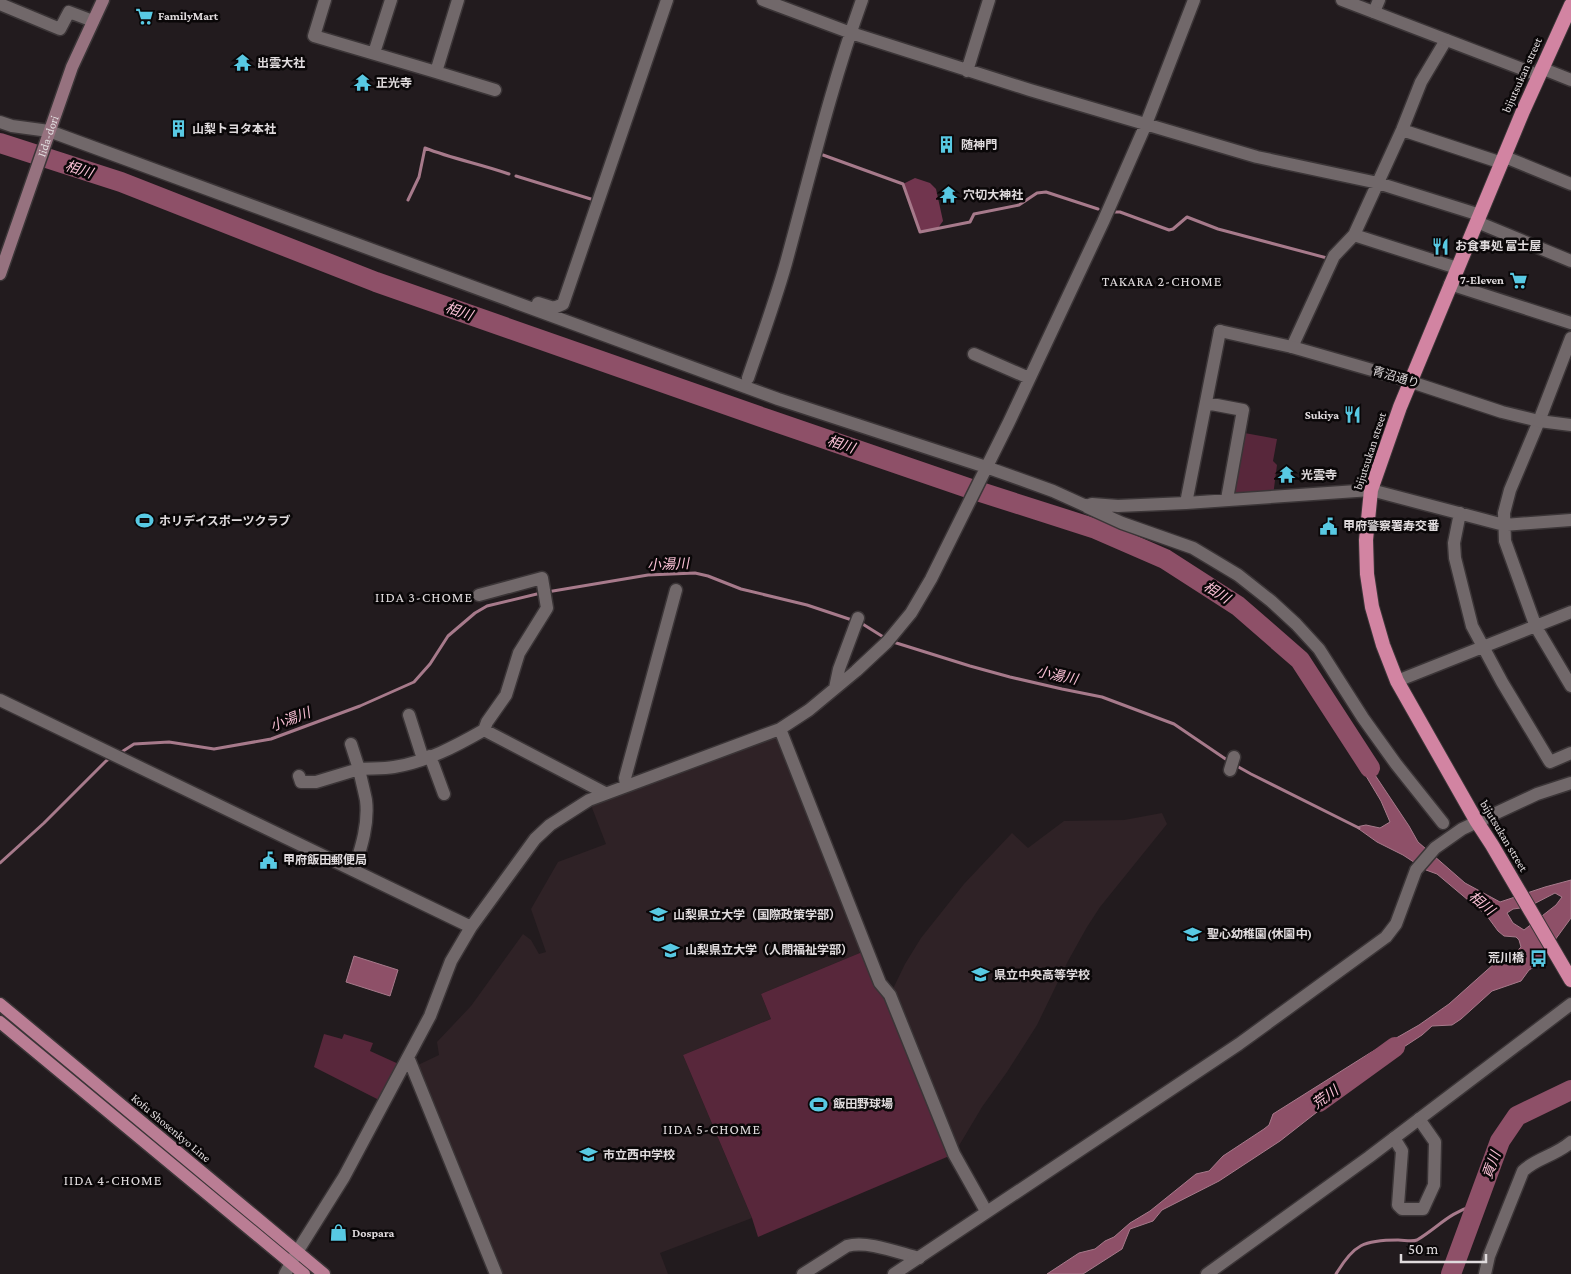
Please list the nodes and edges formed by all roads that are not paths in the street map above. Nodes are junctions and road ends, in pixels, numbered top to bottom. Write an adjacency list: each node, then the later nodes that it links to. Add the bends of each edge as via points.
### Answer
1 (103, 0): 15 (main road, Iida-dori)
2 (325, 0): 18 (street, via 314,36)
3 (391, 0): 18 (street)
4 (458, 0): 20 (street)
5 (667, 0): 37 (street, via 563,304 554,308)
6 (763, 0): 16 (street)
7 (862, 0): 16 (street)
8 (989, 0): 19 (street)
9 (1194, 0): 25 (street)
10 (1342, 0): 14 (street)
11 (1379, 0): 14 (street)
12 (0, 4): 15 (street, via 60,29 70,12)
13 (1571, 5): 21 (highway, bijutsukan street)
14 (1374, 12): 17 (street)
15 (93, 20): 27 (main road, Iida-dori)
16 (851, 32): 19 (street); 43 (street, via 785,264)
17 (1446, 40): 21 (street); 26 (street, via 1421,82)
18 (374, 53): 20 (street)
19 (967, 71): 25 (street)
20 (436, 72): 23 (street)
21 (1540, 72): 22 (street); 28 (highway, bijutsukan street)
22 (1571, 80)
23 (495, 90)
24 (0, 122): 27 (street)
25 (1146, 124): 29 (street, via 1257,157); 44 (street)
26 (1402, 130): 28 (street); 29 (street)
27 (48, 133): 35 (main road, Iida-dori); 37 (street)
28 (1503, 160): 30 (street); 31 (highway, bijutsukan street)
29 (1378, 182): 31 (street); 32 (street)
30 (1571, 184)
31 (1478, 218): 33 (street); 34 (highway, bijutsukan street)
32 (1354, 234): 34 (street); 40 (street, via 1334,256)
33 (1571, 261)
34 (1457, 268): 36 (highway, bijutsukan street)
35 (0, 274)
36 (1450, 284): 38 (street); 45 (highway, bijutsukan street)
37 (486, 292): 49 (street, via 778,399)
38 (1571, 323)
39 (1571, 338): 42 (street)
40 (1292, 347): 45 (street, 青沼通り); 46 (street, 青沼通り, via 1220,331)
41 (974, 354): 44 (street)
42 (1567, 358): 47 (street)
43 (748, 378)
44 (1029, 378): 49 (street)
45 (1411, 381): 47 (street, 青沼通り); 50 (highway, bijutsukan street)
46 (1206, 403): 51 (street, via 1243,410); 52 (street)
47 (1539, 421): 48 (street, 青沼通り); 56 (street, via 1510,490)
48 (1571, 425)
49 (986, 467): 53 (street); 65 (street, via 912,613)
50 (1371, 490): 51 (street); 54 (street); 63 (highway, bijutsukan street, via 1366,540 1367,574 1372,607)
51 (1227, 499): 52 (street)
52 (1186, 503): 53 (street)
53 (1086, 506): 82 (street, via 1122,523 1193,548 1238,575 1271,601 1319,649 1390,757)
54 (1460, 513): 56 (street); 62 (street, via 1454,543 1455,558 1472,626)
55 (1571, 520): 56 (street)
56 (1504, 525): 61 (street, via 1506,541)
57 (676, 590): 78 (street, via 625,778)
58 (480, 595): 69 (street, via 542,578 547,608 519,654 506,695)
59 (1571, 612): 61 (street)
60 (857, 622): 65 (street)
61 (1536, 627): 62 (street); 64 (street)
62 (1483, 647): 63 (street); 71 (street, via 1550,762)
63 (1397, 681): 81 (highway, bijutsukan street)
64 (1571, 686)
65 (836, 688): 68 (street)
66 (0, 700): 83 (street)
67 (409, 715): 73 (street)
68 (780, 729): 78 (street); 93 (street, via 880,983 890,995 954,1154)
69 (484, 730): 73 (street); 79 (street)
70 (351, 744): 74 (street)
71 (1571, 753)
72 (1234, 757): 75 (street)
73 (426, 758): 74 (street, via 394,767); 80 (street)
74 (359, 769): 76 (street, via 316,782 302,782); 83 (street, via 367,819)
75 (1230, 770)
76 (299, 776)
77 (1571, 784): 81 (street, via 1537,794)
78 (626, 786): 79 (street)
79 (605, 793): 84 (street, via 570,811 535,839)
80 (444, 794)
81 (1477, 822): 85 (highway, bijutsukan street); 93 (street, via 1435,848 1416,870 1396,924 1386,937 1239,1044)
82 (1443, 823)
83 (354, 870): 84 (street)
84 (471, 927): 89 (street, via 451,961 430,1016)
85 (1571, 980)
86 (0, 1004): 95 (main road, Kofu Shosenkyo Line)
87 (1571, 1004): 90 (street)
88 (0, 1022): 95 (main road, Kofu Shosenkyo Line)
89 (408, 1057): 95 (street, via 344,1177); 98 (street)
90 (1419, 1119): 91 (street); 91 (street, via 1436,1142 1434,1185 1423,1209 1402,1209 1398,1204 1402,1151)
91 (1394, 1138): 101 (street)
92 (1571, 1142): 102 (street, via 1523,1171)
93 (986, 1211): 94 (street)
94 (919, 1258): 99 (street, via 855,1244); 100 (street)
95 (291, 1263): 96 (main road, Kofu Shosenkyo Line); 97 (main road, Kofu Shosenkyo Line)
96 (304, 1274)
97 (324, 1274)
98 (496, 1274)
99 (803, 1274)
100 (894, 1274)
101 (1207, 1274)
102 (1485, 1274)

